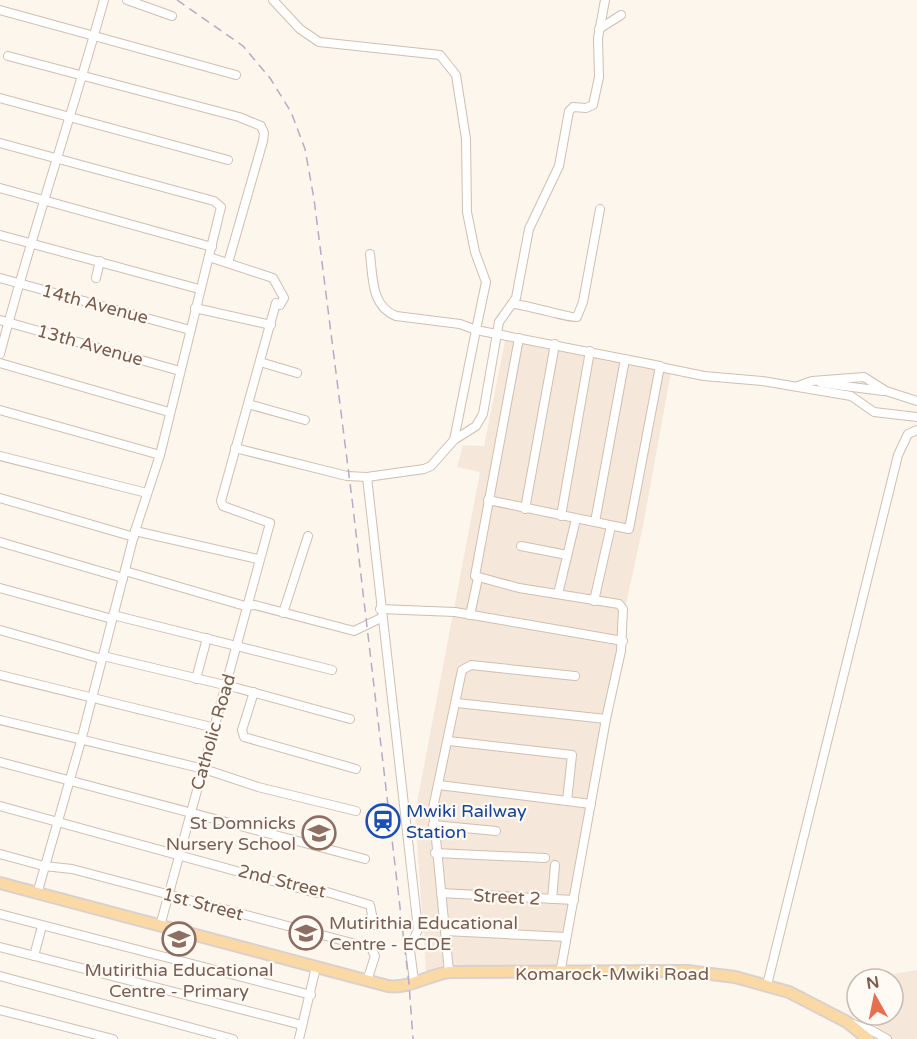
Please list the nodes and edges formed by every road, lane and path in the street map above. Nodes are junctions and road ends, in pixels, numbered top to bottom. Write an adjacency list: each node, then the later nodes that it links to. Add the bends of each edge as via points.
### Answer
1 (104, 0): 9 (street)
2 (127, 0): 7 (street)
3 (273, 0): 37 (street, via 300,29 319,42 440,55 456,75 466,139 467,212 486,282)
4 (605, 0): 8 (street)
5 (0, 10): 9 (street)
6 (621, 15): 8 (street)
7 (172, 16)
8 (599, 30): 32 (street, via 599,77 593,105 569,111 559,166 530,229)
9 (95, 37): 11 (street); 12 (street)
10 (8, 56): 11 (street)
11 (82, 75): 14 (street); 27 (street, via 261,126 263,141)
12 (236, 75)
13 (0, 98): 14 (street)
14 (69, 116): 16 (street); 17 (street)
15 (0, 143): 16 (street)
16 (56, 157): 19 (street); 23 (street, via 218,203 221,211)
17 (228, 160)
18 (0, 188): 19 (street)
19 (42, 200): 22 (street); 23 (street)
20 (600, 209): 32 (street, via 578,317)
21 (0, 235): 22 (street)
22 (30, 244): 26 (street); 30 (street)
23 (212, 247): 25 (street)
24 (370, 254): 37 (street, via 374,291 387,312)
25 (209, 257): 27 (street); 31 (street)
26 (100, 261): 29 (street); 31 (street)
27 (228, 263): 35 (street, via 276,280 284,298 280,305 276,303)
28 (0, 278): 30 (street, 14th Avenue)
29 (96, 278)
30 (20, 284): 34 (street); 36 (street, 14th Avenue)
31 (199, 289): 33 (street)
32 (513, 304): 38 (street, via 500,322)
33 (195, 308): 35 (street); 36 (street)
34 (4, 322): 42 (street); 47 (street, 13th Avenue)
35 (271, 325): 44 (street)
36 (190, 330): 47 (street)
37 (476, 330): 38 (street); 59 (street)
38 (497, 336): 39 (street); 59 (street, via 480,421)
39 (519, 338): 40 (street); 66 (street)
40 (555, 344): 41 (street); 67 (street)
41 (590, 351): 43 (street); 68 (street)
42 (0, 354)
43 (625, 359): 46 (street); 70 (street)
44 (260, 362): 48 (street); 53 (street)
45 (0, 363): 55 (street)
46 (660, 367): 50 (street); 71 (street, via 629,528)
47 (180, 370): 55 (street)
48 (297, 373)
49 (810, 381): 50 (street); 51 (street); 51 (street, via 864,377)
50 (796, 387): 56 (street, via 851,396 874,411)
51 (886, 391): 52 (street)
52 (917, 401)
53 (248, 404): 57 (street); 60 (street)
54 (0, 410): 61 (street)
55 (169, 412): 61 (street)
56 (917, 417)
57 (305, 420)
58 (917, 430): 147 (street, via 908,434 898,455)
59 (454, 440): 63 (street, via 431,466)
60 (235, 448): 63 (street, via 347,476); 77 (street, Catholic Road, via 221,504 270,523)
61 (160, 455): 64 (street)
62 (0, 456): 64 (street)
63 (367, 477): 85 (street)
64 (147, 493): 72 (street)
65 (0, 498): 72 (street)
66 (488, 500): 67 (street); 79 (street, via 475,575)
67 (525, 509): 68 (street)
68 (561, 516): 69 (street)
69 (576, 519): 70 (street); 76 (street)
70 (595, 522): 71 (street)
71 (611, 526): 82 (street)
72 (134, 534): 77 (street); 78 (street)
73 (308, 536): 84 (street)
74 (0, 542): 78 (street)
75 (521, 546): 76 (street)
76 (567, 555): 81 (street)
77 (258, 559): 83 (street, Catholic Road)
78 (124, 574): 83 (street); 87 (street)
79 (478, 578): 81 (street); 86 (street)
80 (0, 588): 87 (street)
81 (558, 594): 82 (street)
82 (594, 601): 90 (street, via 622,606)
83 (245, 606): 84 (street, via 255,604); 91 (street, Catholic Road)
84 (283, 613): 85 (street, via 354,631)
85 (381, 614): 86 (street, via 439,610); 146 (street, via 418,930 410,951)
86 (470, 615): 90 (street)
87 (112, 617): 89 (street); 92 (street)
88 (0, 630): 92 (street)
89 (207, 639): 91 (street); 96 (street)
90 (623, 641): 102 (street)
91 (237, 646): 93 (street); 97 (street, Catholic Road)
92 (103, 658): 96 (street); 99 (street)
93 (332, 670)
94 (0, 675): 99 (street)
95 (575, 676): 100 (street, via 468,666 462,670)
96 (196, 679): 97 (street)
97 (226, 686): 98 (street); 104 (street, Catholic Road)
98 (254, 692): 101 (street); 109 (street, via 242,730 244,736)
99 (90, 698): 104 (street); 105 (street)
100 (457, 703): 102 (street); 106 (street)
101 (350, 719)
102 (606, 719): 113 (street)
103 (0, 720): 105 (street)
104 (215, 728): 108 (street, Catholic Road)
105 (81, 741): 108 (street); 110 (street)
106 (449, 741): 111 (street); 112 (street, via 572,755)
107 (0, 762): 110 (street)
108 (204, 769): 115 (street, via 258,787); 116 (street, Catholic Road)
109 (356, 769)
110 (69, 780): 116 (street); 117 (street)
111 (439, 785): 112 (street); 118 (street, via 434,799)
112 (567, 801): 113 (street)
113 (591, 804): 132 (street)
114 (0, 806): 117 (street, 2nd Street)
115 (356, 810)
116 (191, 811): 122 (street, Catholic Road); 124 (street)
117 (58, 821): 122 (street, 2nd Street); 126 (street)
118 (434, 825): 119 (street); 120 (street)
119 (496, 831)
120 (435, 853): 123 (street); 129 (street)
121 (0, 854): 126 (street, 1st Street)
122 (180, 855): 130 (street, Catholic Road); 134 (street, 2nd Street, via 370,905)
123 (545, 858)
124 (365, 860)
125 (555, 865): 131 (street)
126 (44, 866): 128 (street); 130 (street, 1st Street, via 72,869)
127 (0, 883): 128 (main road, Komarock-Mwiki Road)
128 (37, 894): 136 (main road, Komarock-Mwiki Road)
129 (441, 894): 131 (street, Street 2); 137 (street)
130 (170, 896): 136 (street, Catholic Road); 145 (street, 1st Street, via 371,948 375,956)
131 (552, 899): 132 (street, Street 2)
132 (573, 900): 138 (street)
133 (0, 914): 135 (street)
134 (375, 925)
135 (42, 926): 140 (street); 148 (street)
136 (160, 926): 141 (main road, Komarock-Mwiki Road)
137 (445, 931): 138 (street); 142 (street)
138 (566, 937): 143 (street)
139 (0, 946): 140 (street)
140 (34, 956): 151 (street)
141 (316, 967): 145 (main road, Komarock-Mwiki Road); 148 (street)
142 (449, 972): 143 (main road, Komarock-Mwiki Road); 146 (main road, Komarock-Mwiki Road)
143 (560, 974): 147 (main road, Komarock-Mwiki Road, via 687,971)
144 (0, 976): 155 (street)
145 (367, 981): 146 (main road, Komarock-Mwiki Road, via 393,987)
146 (414, 981)
147 (767, 984): 150 (main road, Komarock-Mwiki Road)
148 (311, 995): 151 (street)
149 (0, 1010): 154 (street)
150 (845, 1021)
151 (302, 1025): 156 (street)
152 (853, 1027): 157 (main road, Komarock-Mwiki Road)
153 (862, 1027): 158 (street)
154 (113, 1039)
155 (232, 1039)
156 (299, 1039)
157 (868, 1039)
158 (887, 1039)

